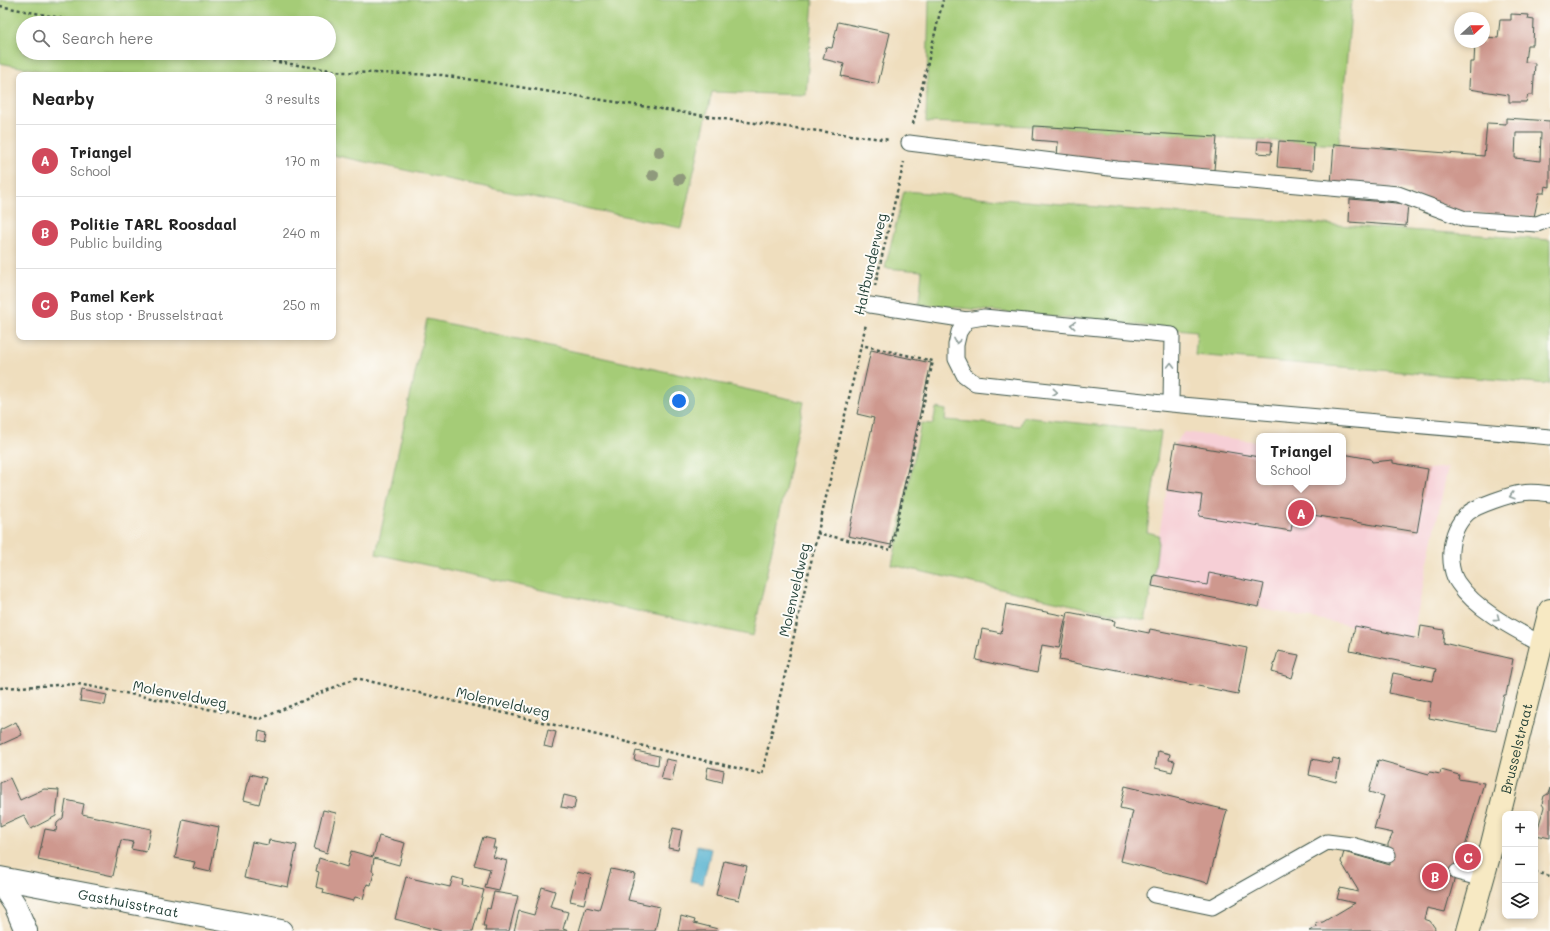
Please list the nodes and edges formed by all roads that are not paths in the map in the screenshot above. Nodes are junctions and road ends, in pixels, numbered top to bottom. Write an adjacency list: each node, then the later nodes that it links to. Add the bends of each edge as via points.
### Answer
1 (909, 143): 2 (lane, via 1116,169 1398,194 1465,219 1537,224)
2 (1550, 219)
3 (870, 305): 4 (lane)
4 (967, 320): 5 (lane, one-way to 5, via 958,332 956,359 964,374 975,383); 5 (lane, one-way to 4, via 1172,335 984,317)
5 (1171, 404): 6 (lane)
6 (1550, 437)
7 (1550, 494): 9 (lane, one-way to 9, via 1523,492 1468,512 1457,526 1450,560 1457,583 1474,600 1501,621)
8 (1550, 610): 9 (main road, Brusselstraat)
9 (1542, 644): 13 (main road, Brusselstraat)
10 (1388, 855): 15 (lane, via 1327,842 1212,907)
11 (1457, 872): 13 (lane)
12 (0, 878): 17 (street, Gasthuisstraat)
13 (1482, 879): 18 (main road, Brusselstraat)
14 (0, 882): 16 (street, via 15,905)
15 (1154, 894)
16 (26, 931)
17 (281, 931)
18 (1468, 931)

